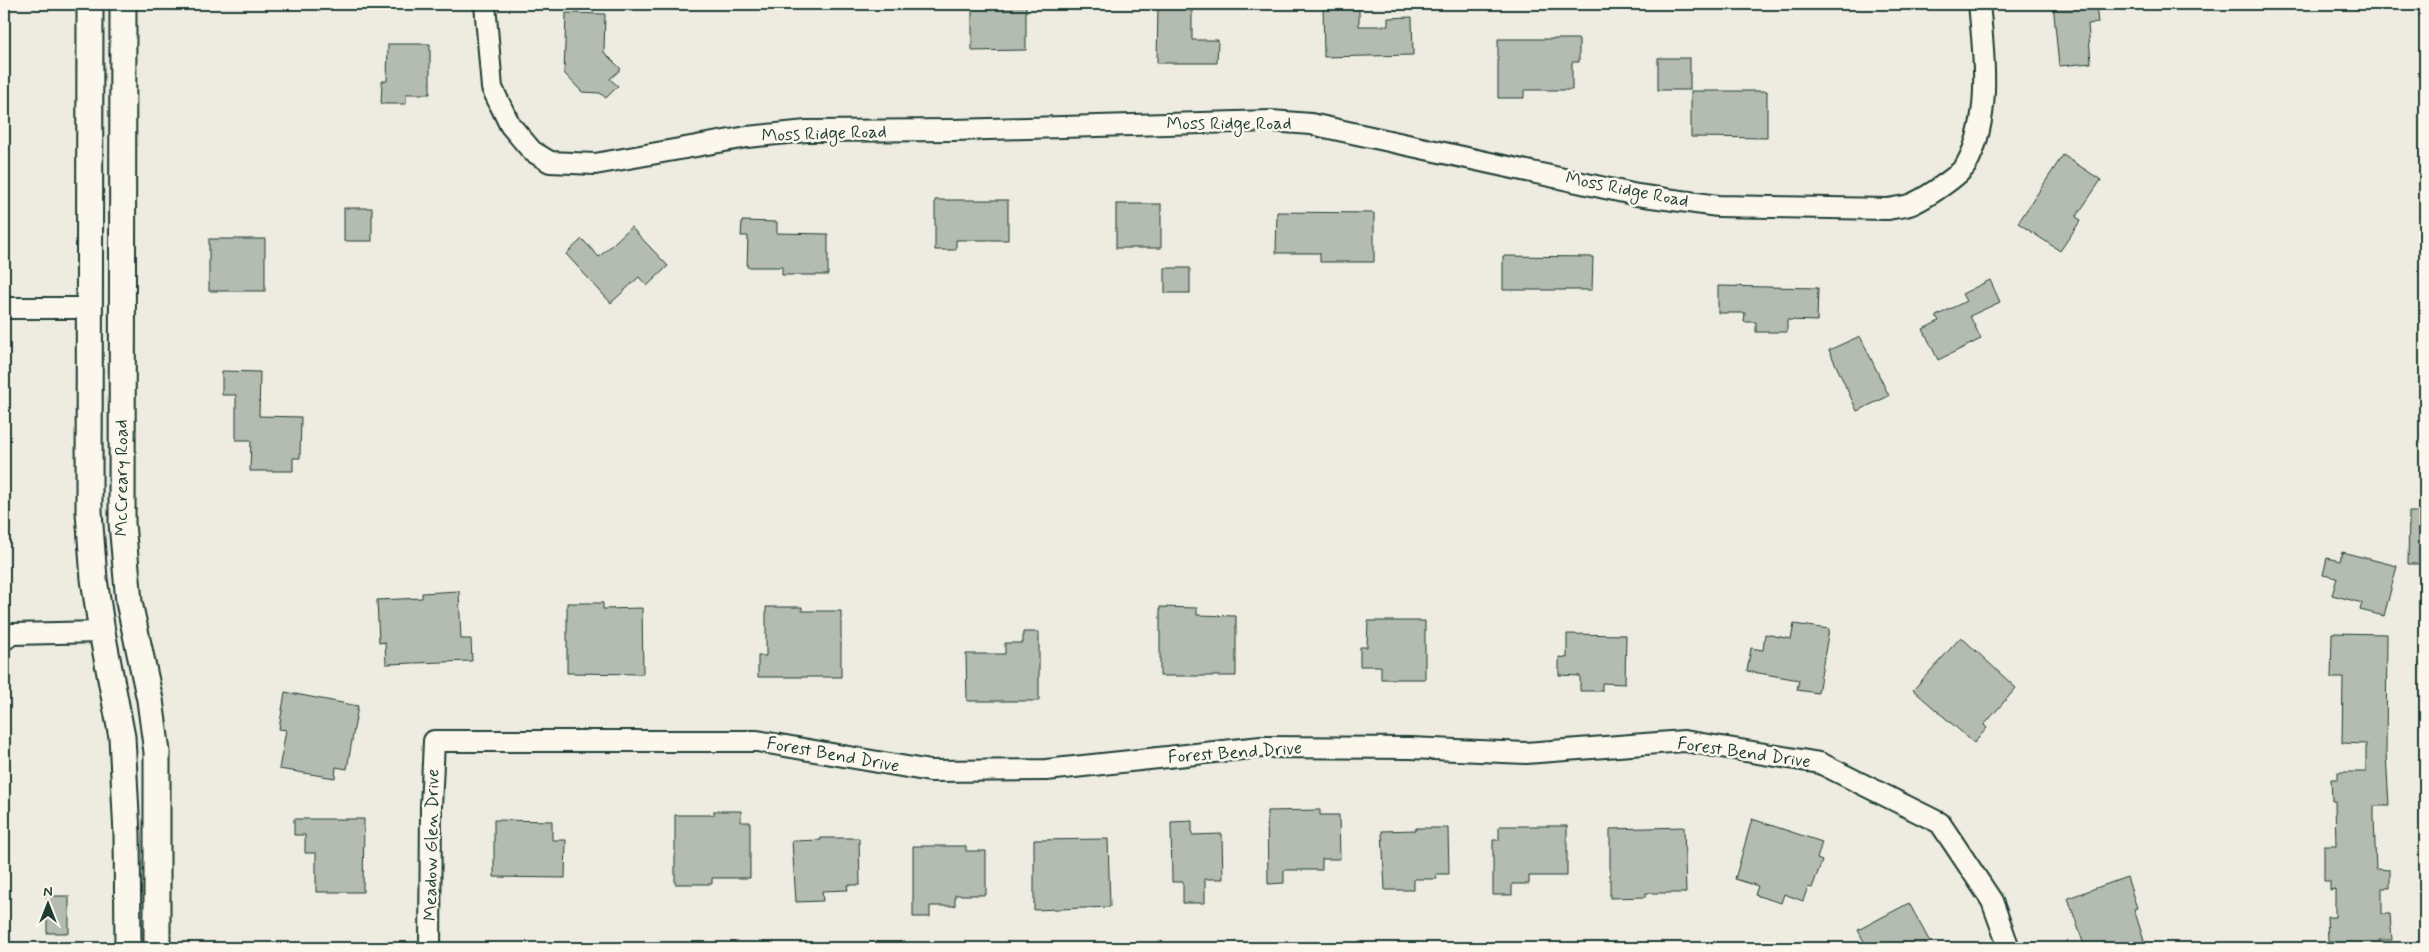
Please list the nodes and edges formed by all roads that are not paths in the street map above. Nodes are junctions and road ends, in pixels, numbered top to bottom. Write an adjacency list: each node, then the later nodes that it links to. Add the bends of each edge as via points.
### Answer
1 (90, 4): 6 (main road, McCreary Road)
2 (123, 4): 11 (main road, McCreary Road, via 122,522 129,602 150,700 156,752)
3 (485, 4): 4 (street, Moss Ridge Road, via 492,88 510,124 532,151 550,162 595,164 747,137 807,131 1271,121 1311,124 1637,194 1718,206 1888,209 1913,204 1966,166 1979,131 1983,98)
4 (1979, 4)
5 (4, 308): 6 (street)
6 (90, 308): 7 (main road, McCreary Road, via 89,512)
7 (102, 632): 8 (street, via 12,634); 10 (main road, McCreary Road, via 117,702 124,758)
8 (4, 640)
9 (434, 741): 12 (street, Meadow Glen Drive); 13 (street, Forest Bend Drive, via 756,741 930,771 1046,770 1261,747 1526,753 1684,741 1820,763 1940,823 1992,901)
10 (128, 948)
11 (157, 948)
12 (430, 948)
13 (2009, 948)

